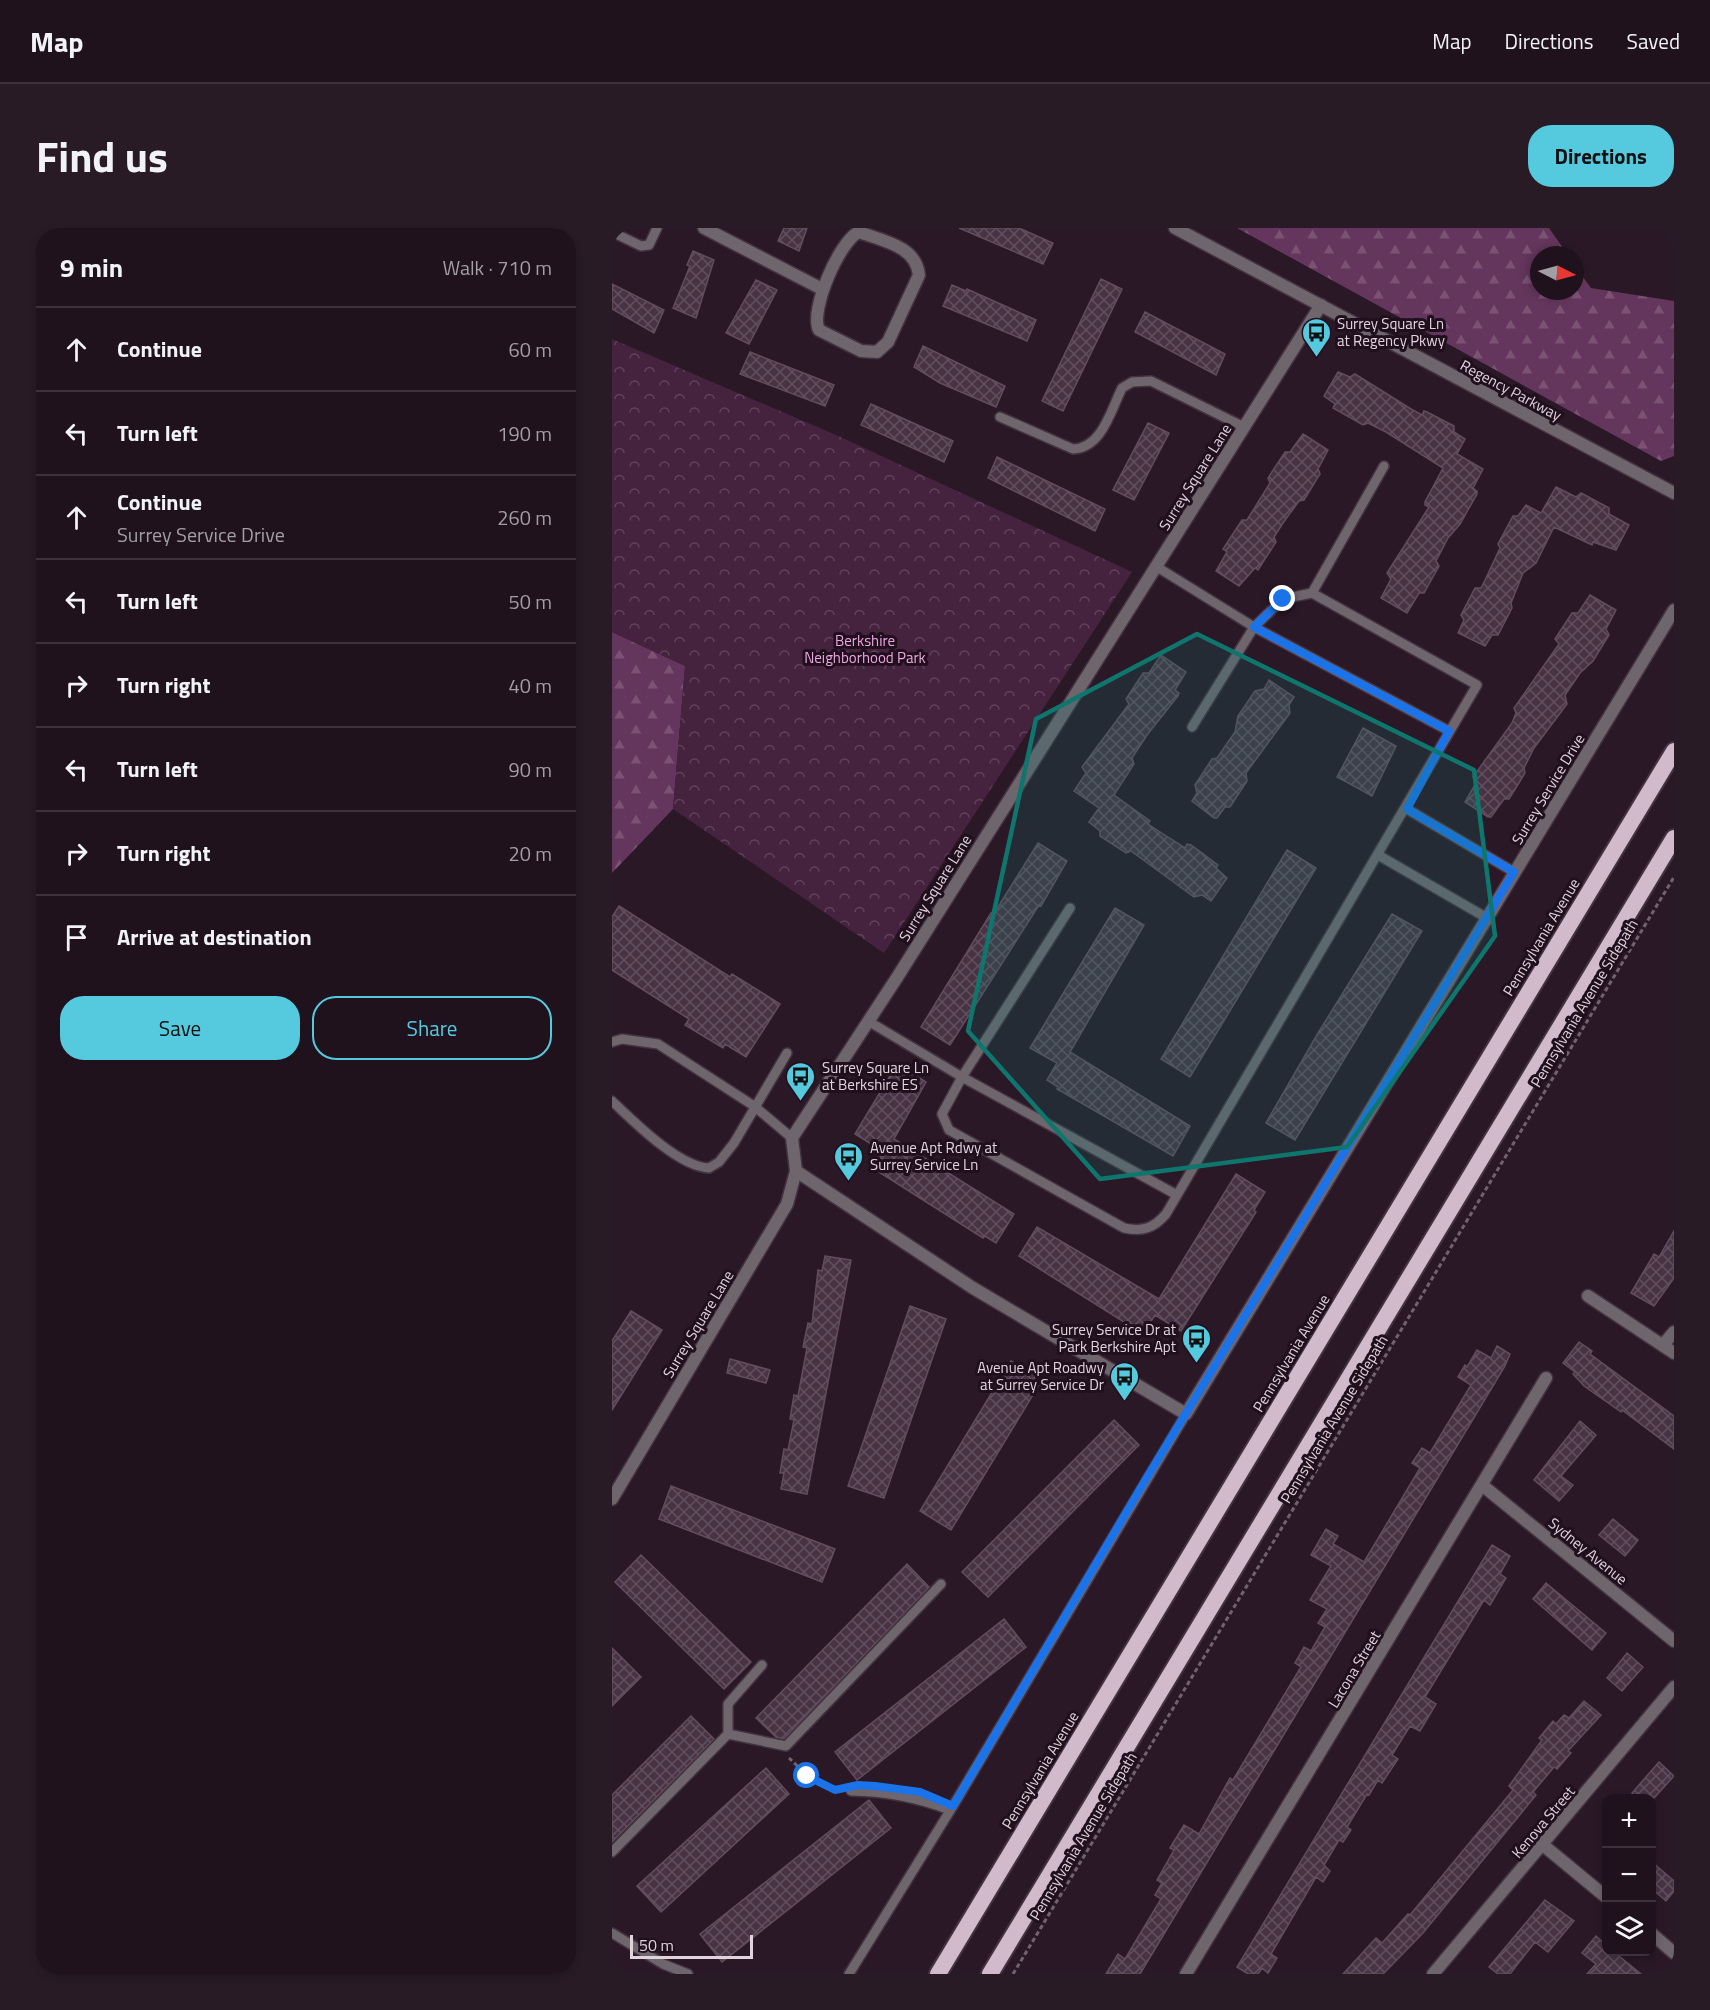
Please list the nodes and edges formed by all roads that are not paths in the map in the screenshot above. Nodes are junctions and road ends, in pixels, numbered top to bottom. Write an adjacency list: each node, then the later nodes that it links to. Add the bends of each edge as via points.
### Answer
1 (657, 228): 4 (lane, via 650,244 641,246)
2 (704, 228): 5 (street)
3 (1175, 228): 6 (street, Regency Parkway)
4 (612, 232)
5 (822, 289): 5 (street, via 848,240 859,232 903,249 918,264 919,275 888,342 877,352 861,351 819,330 816,312)
6 (1321, 305): 8 (street, Surrey Square Lane); 10 (street, Regency Parkway)
7 (1000, 417): 8 (lane, via 1073,449 1083,448 1094,442 1122,388 1141,380 1151,381)
8 (1244, 427): 11 (street, Surrey Square Lane)
9 (1384, 466): 12 (lane)
10 (1674, 493)
11 (1157, 567): 14 (lane); 24 (street, Surrey Square Lane)
12 (1312, 593): 14 (lane, via 1283,599); 16 (lane, via 1477,685)
13 (1674, 610): 21 (street, Surrey Service Drive)
14 (1254, 627): 15 (lane); 16 (lane)
15 (1192, 727)
16 (1449, 731): 18 (lane)
17 (1674, 751): 56 (highway, Pennsylvania Avenue)
18 (1407, 809): 20 (lane); 21 (lane)
19 (1674, 838): 57 (highway)
20 (1378, 855): 23 (lane); 32 (lane)
21 (1514, 872): 23 (street, Surrey Service Drive)
22 (1070, 908): 27 (lane)
23 (1487, 918): 38 (street, Surrey Service Drive)
24 (868, 1021): 27 (lane); 30 (street, Surrey Square Lane)
25 (612, 1042): 29 (lane, via 658,1044)
26 (787, 1053): 29 (lane)
27 (962, 1077): 32 (lane); 32 (lane, via 942,1114 949,1130 1124,1228 1137,1231 1156,1226)
28 (612, 1101): 29 (lane, via 648,1133 700,1167 709,1168 734,1143)
29 (753, 1106): 30 (lane)
30 (792, 1138): 31 (street, Surrey Square Lane)
31 (796, 1171): 38 (street, via 973,1288); 40 (street, Surrey Square Lane, via 787,1204)
32 (1177, 1195)
33 (1588, 1296): 35 (street)
34 (1674, 1332): 35 (street)
35 (1664, 1345): 36 (street)
36 (1674, 1353)
37 (1546, 1378): 39 (street, Lacona Street)
38 (1186, 1414): 47 (lane)
39 (1482, 1485): 42 (street, Sydney Avenue); 58 (street, Lacona Street)
40 (612, 1499)
41 (941, 1584): 45 (lane, via 786,1746)
42 (1674, 1641)
43 (762, 1665): 45 (lane, via 728,1704)
44 (1674, 1687): 48 (street, Kenova Street)
45 (728, 1734): 49 (lane)
46 (849, 1790): 47 (lane, via 920,1798)
47 (950, 1810): 55 (lane)
48 (1543, 1845): 50 (street); 59 (street, Kenova Street)
49 (612, 1852)
50 (1602, 1894)
51 (612, 1933): 54 (lane, via 663,1964)
52 (1656, 1937): 53 (street)
53 (1674, 1953)
54 (688, 1974)
55 (849, 1974)
56 (938, 1974)
57 (990, 1974)
58 (1186, 1974)
59 (1433, 1974)

